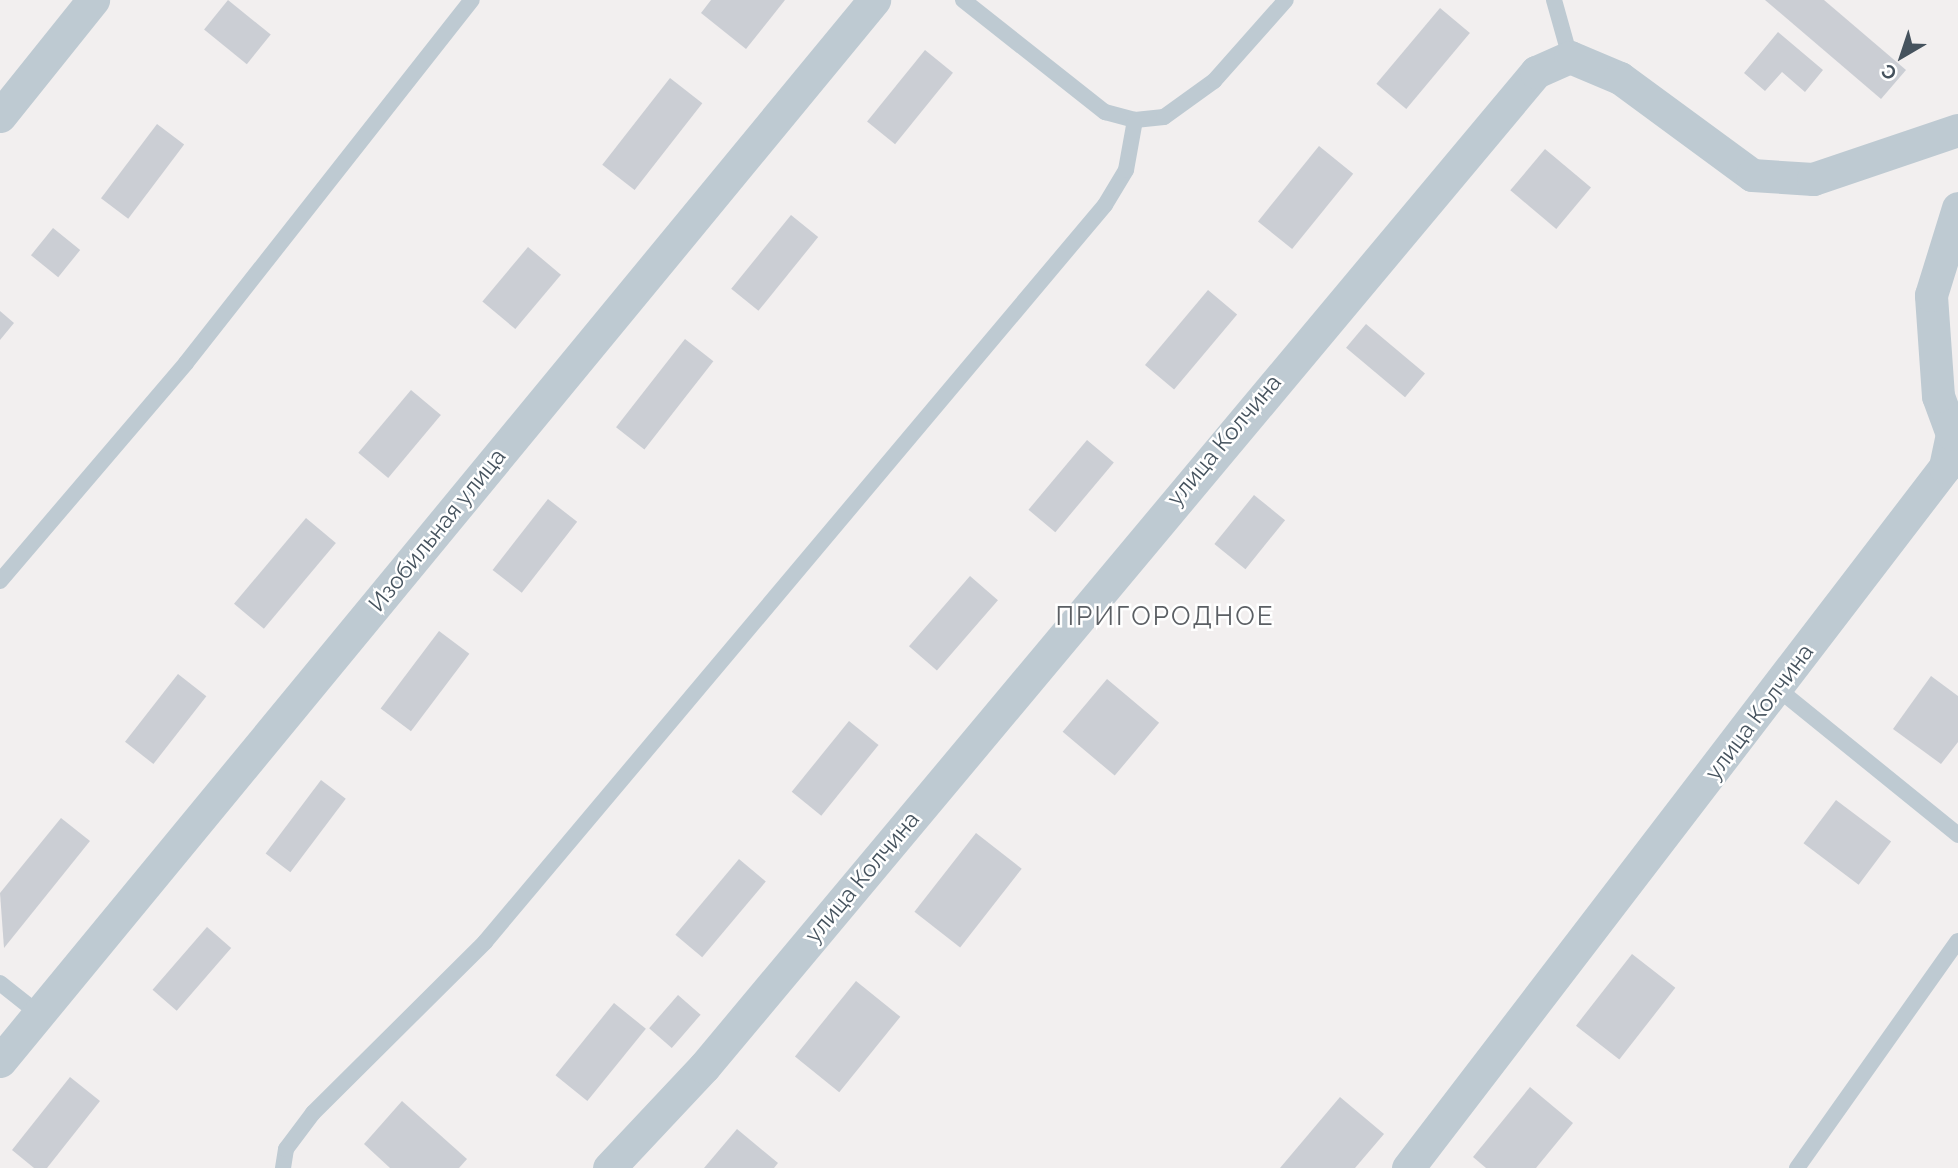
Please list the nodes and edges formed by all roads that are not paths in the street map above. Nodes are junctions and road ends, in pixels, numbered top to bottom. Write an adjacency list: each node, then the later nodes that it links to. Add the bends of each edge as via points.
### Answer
1 (93, 0): 8 (street)
2 (472, 0): 13 (lane, via 186,363)
3 (874, 0): 18 (street, Изобильная улица)
4 (963, 0): 9 (lane, via 1105,112)
5 (1286, 0): 9 (lane, via 1214,81 1164,117)
6 (1553, 0): 7 (lane)
7 (1570, 57): 10 (street, via 1620,78 1752,174 1814,179); 21 (street, улица Колчина, via 1536,72 1478,133 704,1068)
8 (0, 116)
9 (1135, 120): 20 (lane, via 1126,170 1105,205 485,942 313,1113 286,1149)
10 (1958, 130)
11 (1954, 221): 12 (street, улица Колчина, via 1931,295 1938,396 1952,434)
12 (1952, 469): 14 (street, улица Колчина)
13 (0, 581)
14 (1778, 689): 15 (lane); 22 (street, улица Колчина)
15 (1958, 835)
16 (1958, 941): 23 (lane)
17 (0, 983): 18 (lane)
18 (39, 1014): 19 (street, Изобильная улица)
19 (0, 1061)
20 (283, 1168)
21 (609, 1168)
22 (1408, 1168)
23 (1797, 1168)

